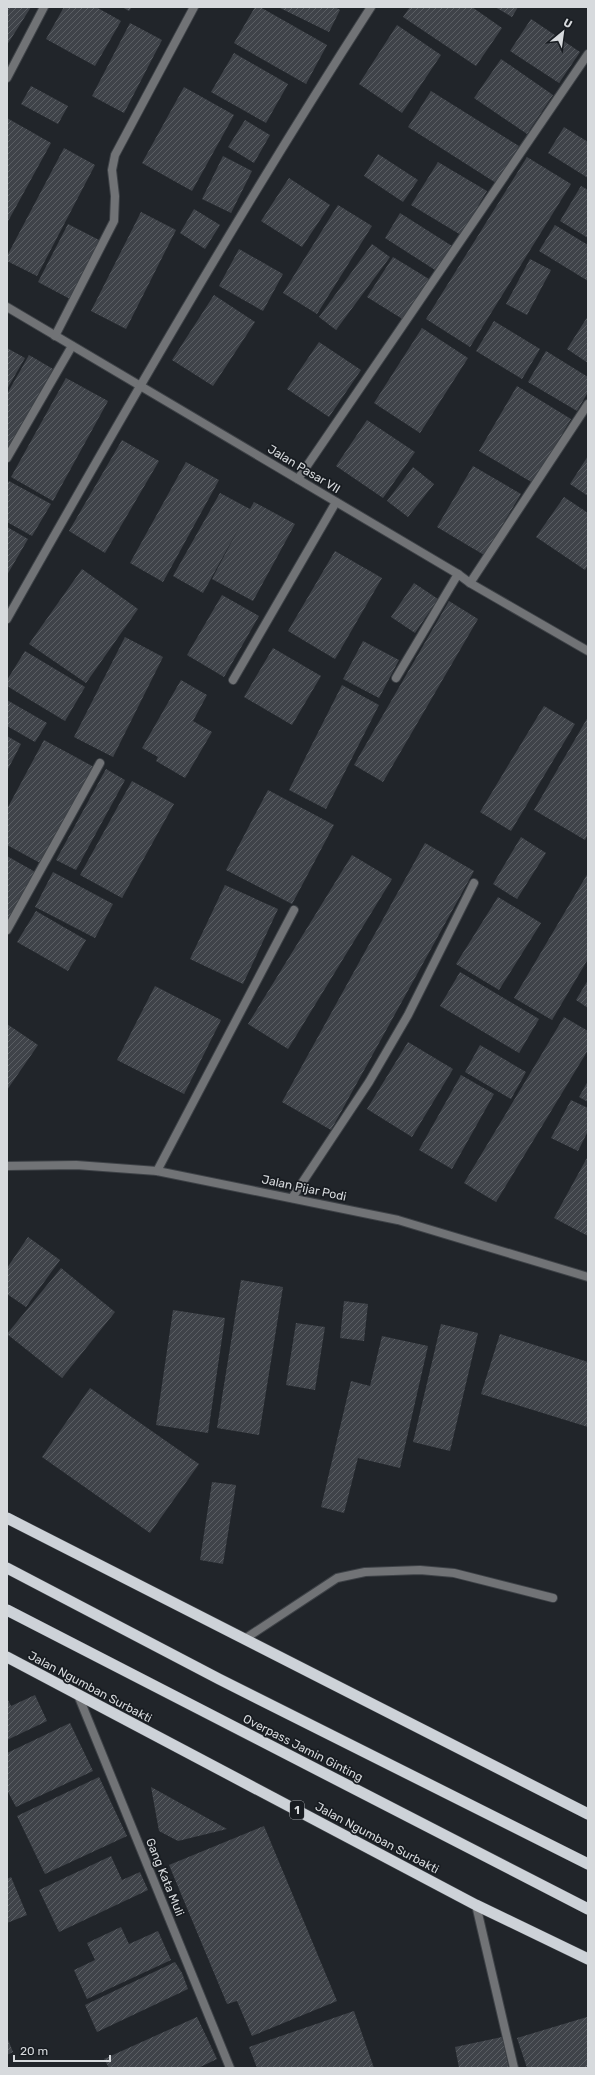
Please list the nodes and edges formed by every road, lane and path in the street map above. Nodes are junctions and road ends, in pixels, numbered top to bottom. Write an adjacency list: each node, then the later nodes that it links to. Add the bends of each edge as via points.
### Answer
1 (44, 7): 5 (street)
2 (194, 7): 7 (street, via 115,155 112,170 114,221)
3 (370, 7): 9 (street, via 290,132)
4 (588, 54): 12 (street)
5 (7, 78)
6 (7, 307): 7 (street, Jalan Pasar VII)
7 (55, 336): 8 (street, Jalan Pasar VII)
8 (72, 346): 9 (street, Jalan Pasar VII); 11 (street)
9 (139, 385): 12 (street, Jalan Pasar VII); 16 (street)
10 (588, 404): 15 (street)
11 (7, 458)
12 (298, 479): 13 (street, Jalan Pasar VII)
13 (336, 502): 14 (street, Jalan Pasar VII); 19 (street)
14 (458, 574): 15 (street, Jalan Pasar VII); 18 (street)
15 (470, 583): 17 (street, Jalan Pasar VII)
16 (7, 619)
17 (588, 651)
18 (396, 678)
19 (233, 680)
20 (100, 762): 23 (street)
21 (474, 883): 26 (street, via 408,1015 369,1082)
22 (294, 910): 25 (street)
23 (7, 930)
24 (7, 1166): 25 (street, Jalan Pijar Podi, via 76,1165)
25 (157, 1171): 26 (street, Jalan Pijar Podi)
26 (292, 1198): 27 (street, Jalan Pijar Podi, via 398,1220)
27 (588, 1277)
28 (7, 1518): 32 (highway)
29 (7, 1568): 36 (highway, Overpass Jamin Ginting, via 219,1679)
30 (553, 1598): 32 (street, via 454,1573 420,1570 365,1572 337,1578)
31 (7, 1610): 38 (highway, Overpass Jamin Ginting)
32 (246, 1638): 35 (highway)
33 (7, 1657): 34 (highway, Jalan Ngumban Surbakti / 1)
34 (78, 1695): 37 (highway, Jalan Ngumban Surbakti / 1); 40 (street, Gang Kata Muli)
35 (588, 1814)
36 (588, 1864)
37 (476, 1905): 39 (highway, Jalan Ngumban Surbakti / 1); 41 (street)
38 (588, 1909)
39 (588, 1959)
40 (230, 2068)
41 (514, 2068)

